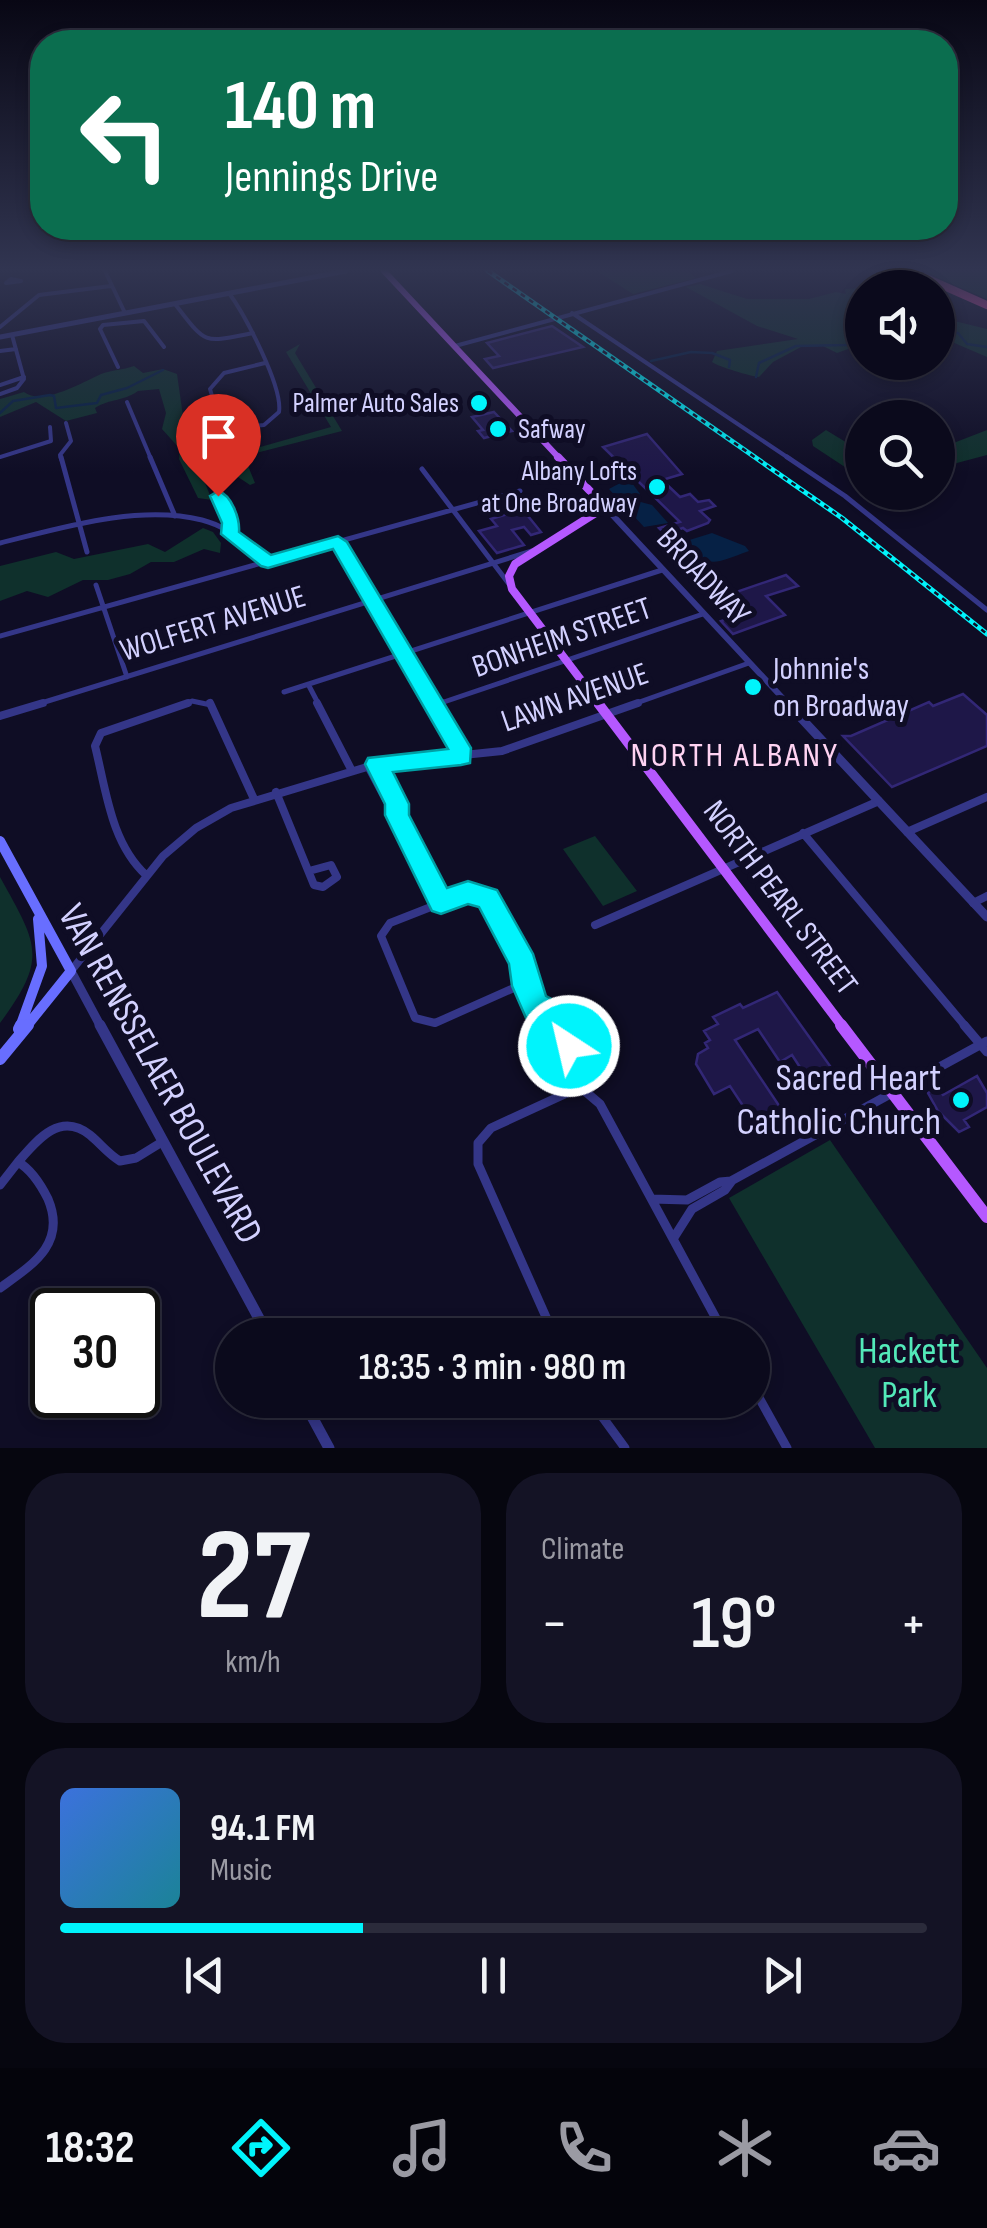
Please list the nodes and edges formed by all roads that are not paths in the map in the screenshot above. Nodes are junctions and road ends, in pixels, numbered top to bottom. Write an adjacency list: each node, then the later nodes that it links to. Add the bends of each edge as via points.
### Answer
1 (13, 339): 10 (street)
2 (105, 339): 13 (street)
3 (158, 339): 9 (street)
4 (256, 339): 12 (street)
5 (447, 339): 8 (main road, BROADWAY)
6 (481, 339): 8 (street)
7 (610, 339): 24 (street)
8 (454, 346): 25 (main road, BROADWAY)
9 (164, 347)
10 (16, 349): 11 (street); 14 (street)
11 (0, 351)
12 (265, 362): 20 (street, via 213,381); 20 (street, via 279,390 275,419 250,430)
13 (118, 368)
14 (24, 377): 15 (street); 16 (street, via 20,386)
15 (0, 386)
16 (0, 394)
17 (127, 402): 28 (street)
18 (66, 424): 29 (street, via 72,441 60,455)
19 (50, 427): 21 (street, via 52,440)
20 (216, 430): 30 (street, via 202,457)
21 (0, 457)
22 (422, 469): 26 (street, NORTH PEARL STREET)
23 (520, 491): 26 (street)
24 (845, 498)
25 (604, 508): 33 (main road, WOLFERT AVENUE); 37 (street, BROADWAY)
26 (453, 510): 32 (street); 36 (street, NORTH PEARL STREET)
27 (862, 510): 42 (street)
28 (174, 516): 29 (street); 30 (street)
29 (81, 527): 31 (street); 34 (street)
30 (230, 534): 35 (street)
31 (0, 542)
32 (338, 542): 35 (street); 40 (street)
33 (542, 547): 36 (street, WOLFERT AVENUE); 39 (main road, via 511,569)
34 (87, 552)
35 (268, 562): 41 (street)
36 (493, 563): 39 (street, NORTH PEARL STREET); 40 (street, WOLFERT AVENUE)
37 (662, 570): 43 (street); 44 (street, BROADWAY)
38 (96, 585): 41 (street)
39 (512, 589): 43 (main road, NORTH PEARL STREET)
40 (372, 600): 46 (street); 49 (street, WOLFERT AVENUE)
41 (105, 606): 45 (street); 49 (street)
42 (987, 610)
43 (530, 612): 46 (street); 47 (main road, NORTH PEARL STREET)
44 (703, 614): 47 (street, BONHEIM STREET); 48 (street, BROADWAY)
45 (0, 636)
46 (404, 653): 50 (street); 52 (street)
47 (567, 660): 52 (street, BONHEIM STREET); 53 (main road, NORTH PEARL STREET)
48 (749, 663): 53 (street, LAWN AVENUE); 61 (street, BROADWAY)
49 (126, 677): 54 (street, WOLFERT AVENUE)
50 (308, 684): 51 (street); 57 (street)
51 (284, 692)
52 (435, 705): 55 (street)
53 (608, 714): 55 (street, LAWN AVENUE, via 496,752); 65 (main road, NORTH PEARL STREET)
54 (0, 716)
55 (461, 756): 56 (street, LAWN AVENUE)
56 (373, 766): 57 (street, LAWN AVENUE); 69 (street)
57 (352, 770): 58 (street, LAWN AVENUE)
58 (276, 792): 60 (street, LAWN AVENUE); 66 (street)
59 (987, 797): 63 (street)
60 (254, 799): 67 (street, LAWN AVENUE, via 190,832); 67 (street, via 210,702 195,700 102,733 95,744 121,839 131,864)
61 (878, 801): 62 (street); 63 (street, BROADWAY)
62 (802, 832): 65 (street); 77 (street)
63 (907, 832): 70 (street, BROADWAY)
64 (0, 841): 71 (main road, VAN RENSSELAER BOULEVARD)
65 (724, 868): 73 (street); 81 (main road, NORTH PEARL STREET)
66 (308, 872)
67 (146, 876): 74 (street, LAWN AVENUE)
68 (987, 896): 70 (street)
69 (441, 902): 75 (street, via 468,892 486,896 522,960); 75 (street, via 390,923 381,936 416,1018 436,1023)
70 (973, 903): 72 (street, BROADWAY)
71 (38, 911): 74 (main road, VAN RENSSELAER BOULEVARD); 78 (main road, via 40,975)
72 (987, 918)
73 (595, 925)
74 (71, 971): 78 (main road); 82 (street, VAN RENSSELAER BOULEVARD)
75 (526, 983): 76 (street)
76 (536, 1008): 79 (street, via 565,1024); 79 (street, via 530,1020 534,1042)
77 (985, 1046): 81 (street)
78 (0, 1058)
79 (564, 1060): 80 (street)
80 (580, 1087): 86 (street, via 600,1104); 91 (street, via 491,1128 476,1150)
81 (892, 1093): 84 (street); 87 (main road, NORTH PEARL STREET)
82 (163, 1142): 83 (street, via 120,1161 82,1128 59,1125); 90 (street, VAN RENSSELAER BOULEVARD)
83 (18, 1162): 85 (street); 89 (street, via 49,1202 54,1234 40,1258)
84 (732, 1181): 86 (street, via 686,1200); 88 (street, via 692,1209)
85 (0, 1185)
86 (652, 1199): 88 (street)
87 (987, 1217)
88 (674, 1239): 92 (street)
89 (0, 1288)
90 (259, 1318)
91 (546, 1318)
92 (717, 1318)
93 (313, 1418): 96 (street)
94 (603, 1418): 97 (street)
95 (770, 1418): 98 (street)
96 (329, 1448)
97 (625, 1448)
98 (786, 1448)

